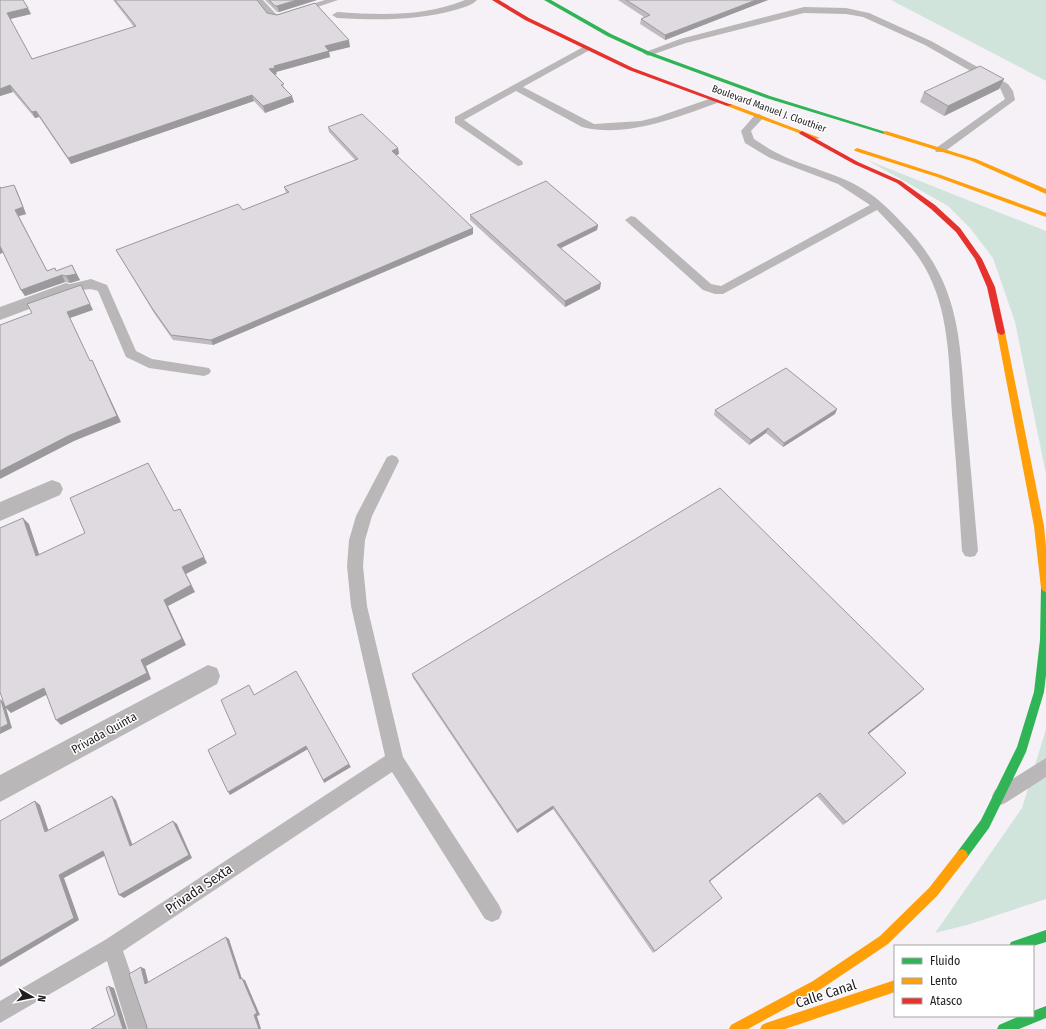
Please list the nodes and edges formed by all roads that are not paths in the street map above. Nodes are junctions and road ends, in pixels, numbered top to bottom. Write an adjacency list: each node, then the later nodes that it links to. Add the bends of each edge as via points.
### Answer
1 (258, 0): 2 (lane, via 273,16 279,17)
2 (334, 0)
3 (473, 0): 6 (lane, via 430,14 395,18)
4 (495, 0): 7 (main road, Boulevard Manuel J. Clouthier)
5 (547, 0): 8 (main road, Boulevard Manuel J. Clouthier, via 609,35)
6 (337, 15)
7 (585, 49): 9 (lane); 10 (main road, Boulevard Manuel J. Clouthier, via 631,70)
8 (648, 53): 13 (main road, Boulevard Manuel J. Clouthier, via 768,96); 13 (lane, via 683,41 804,10 846,11 866,15 928,43 1004,86 1008,91 1010,100)
9 (516, 86): 10 (lane, via 594,127 648,123); 15 (lane, via 459,119 460,123)
10 (713, 100): 11 (main road, Boulevard Manuel J. Clouthier)
11 (759, 117): 12 (main road, Boulevard Manuel J. Clouthier); 18 (lane, via 746,131 749,141 774,156 842,182)
12 (802, 133): 19 (main road, Boulevard Manuel J. Clouthier, via 939,176); 32 (main road, via 856,163 899,182 933,207 958,230 978,259 991,287 1008,360 1038,519 1046,584 1045,640 1039,692 1022,748)
13 (940, 150): 14 (main road, Boulevard Manuel J. Clouthier)
14 (974, 160): 16 (main road); 17 (main road, Boulevard Manuel J. Clouthier)
15 (518, 163)
16 (1024, 172)
17 (1046, 192)
18 (878, 205): 20 (lane, via 724,290 707,287); 27 (lane, via 914,242 930,265 948,311 954,350)
19 (1046, 215)
20 (631, 220)
21 (66, 290): 22 (street); 23 (lane, via 91,283 103,288 131,354 149,363)
22 (0, 314)
23 (204, 371)
24 (392, 461): 29 (lane, via 364,516 357,540 355,566 359,606)
25 (52, 489): 26 (street)
26 (0, 512)
27 (970, 551)
28 (208, 676): 31 (street, Privada Quinta)
29 (395, 760): 33 (lane); 36 (lane, Privada Sexta)
30 (1046, 767): 32 (lane)
31 (0, 789)
32 (998, 798): 43 (main road, via 984,824 933,892 884,940 817,985)
33 (492, 912)
34 (1046, 936): 35 (main road)
35 (1018, 945)
36 (112, 947): 39 (lane, Privada Sexta); 42 (lane)
37 (894, 986): 44 (main road, Calle Canal)
38 (1046, 1012): 41 (main road)
39 (0, 1013)
40 (1033, 1017): 45 (main road)
41 (1034, 1017)
42 (140, 1029)
43 (735, 1029)
44 (766, 1029)
45 (1003, 1029)

